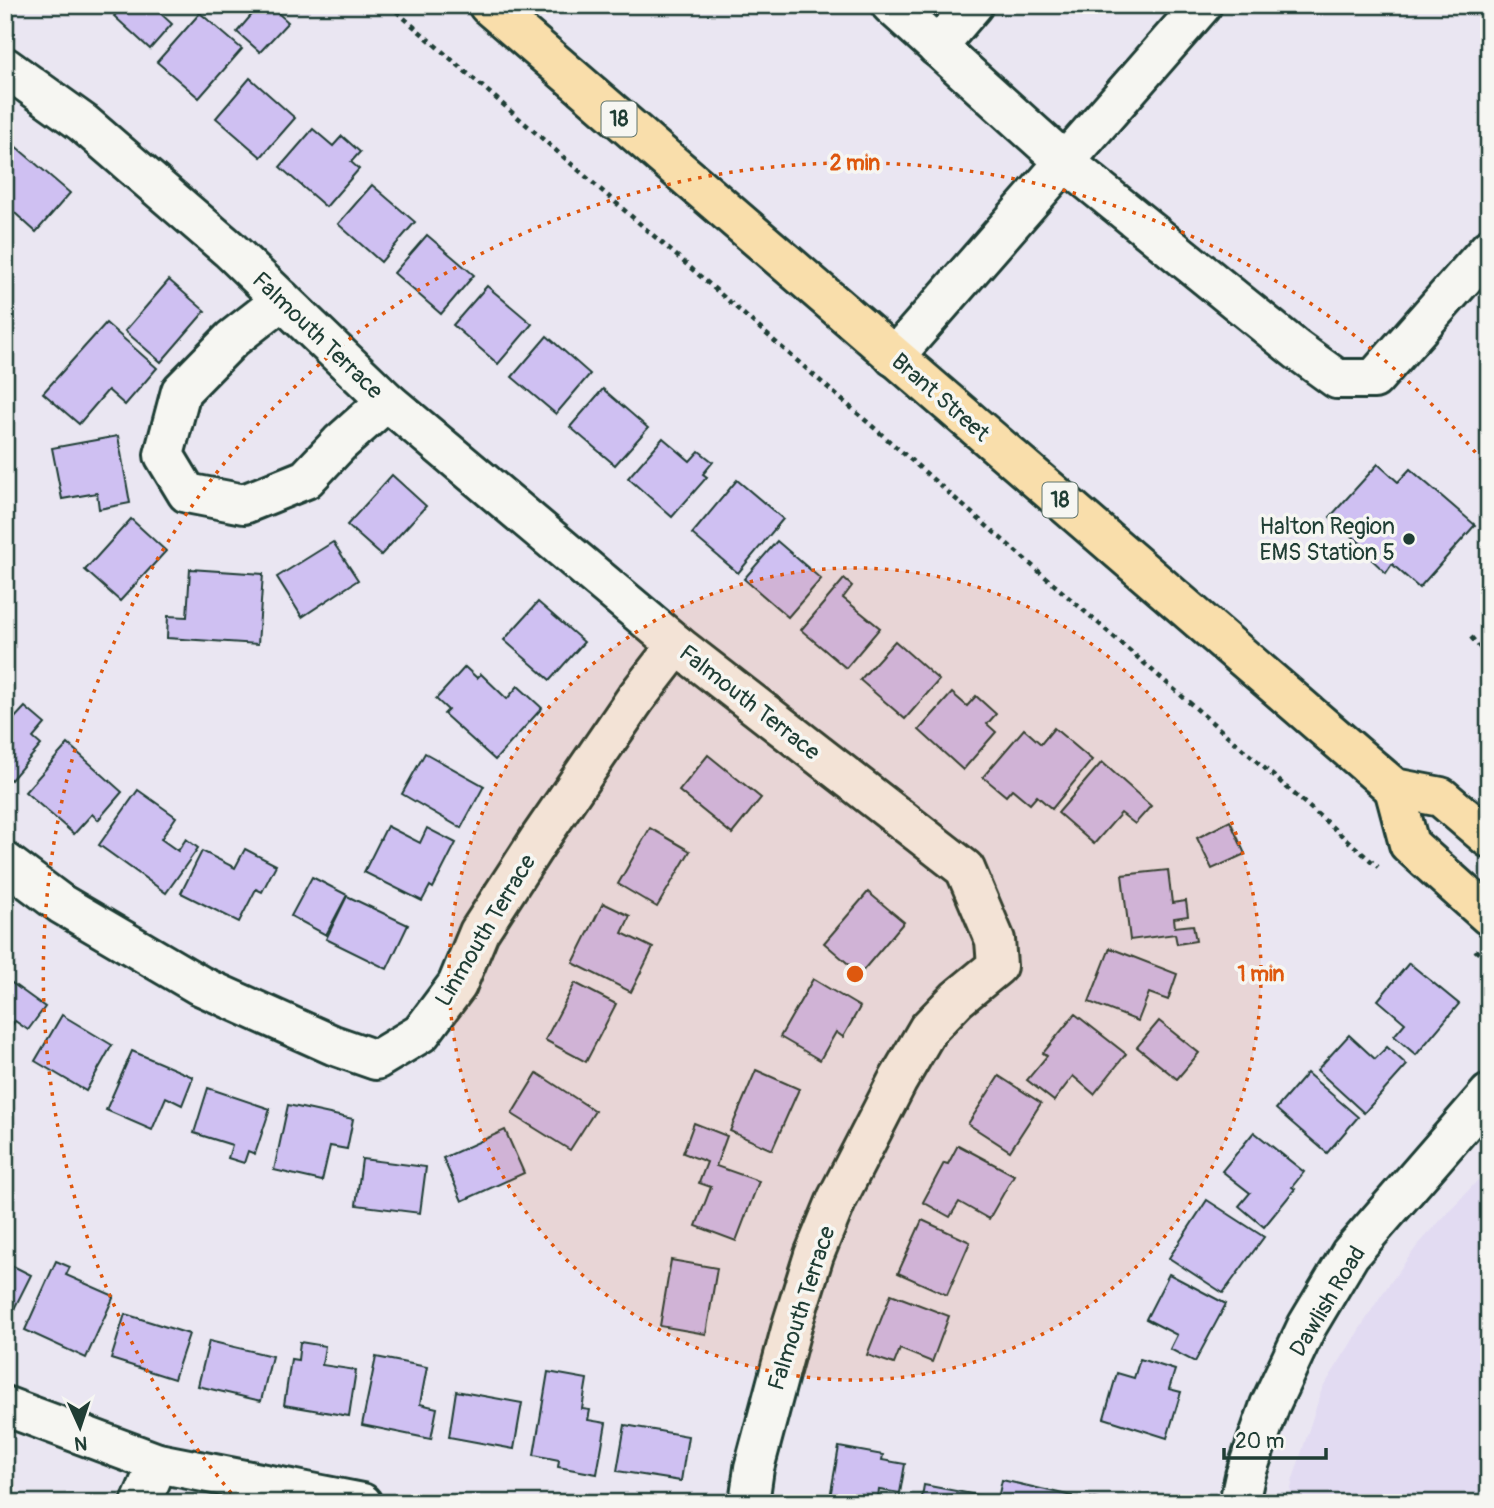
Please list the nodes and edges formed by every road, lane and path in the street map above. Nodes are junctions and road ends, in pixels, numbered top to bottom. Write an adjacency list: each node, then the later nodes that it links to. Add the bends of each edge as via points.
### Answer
1 (389, 5): 19 (path)
2 (488, 5): 11 (main road, Brant Street / 18)
3 (891, 5): 6 (street)
4 (973, 5): 6 (street)
5 (1202, 5): 8 (street)
6 (937, 47): 8 (street)
7 (5, 68): 10 (street, Falmouth Terrace, via 83,123)
8 (1065, 162): 9 (street, via 1337,379 1374,379); 11 (street)
9 (1489, 249)
10 (282, 300): 12 (street, Falmouth Terrace); 12 (street, via 232,339 181,391 164,455 187,493 244,504 306,479)
11 (894, 356): 16 (main road, Brant Street / 18)
12 (387, 401): 14 (street, Falmouth Terrace)
13 (1471, 637): 15 (path)
14 (677, 645): 18 (street, Linmouth Terrace, via 636,698 479,932 457,985 421,1033 376,1060 199,985 61,904); 27 (street, Falmouth Terrace, via 965,869 995,940 997,967 928,1029 837,1199 793,1322)
15 (1489, 658)
16 (1394, 788): 17 (main road, Brant Street / 18, via 1441,797); 20 (main road, via 1409,844)
17 (1489, 838)
18 (5, 862)
19 (1383, 870)
20 (1480, 931): 21 (path)
21 (1489, 962)
22 (1489, 1094): 28 (street, Dawlish Road, via 1350,1254 1307,1326 1270,1405)
23 (5, 1406): 24 (street)
24 (158, 1463): 25 (street); 26 (street)
25 (141, 1503)
26 (362, 1503)
27 (749, 1503)
28 (1239, 1503)

